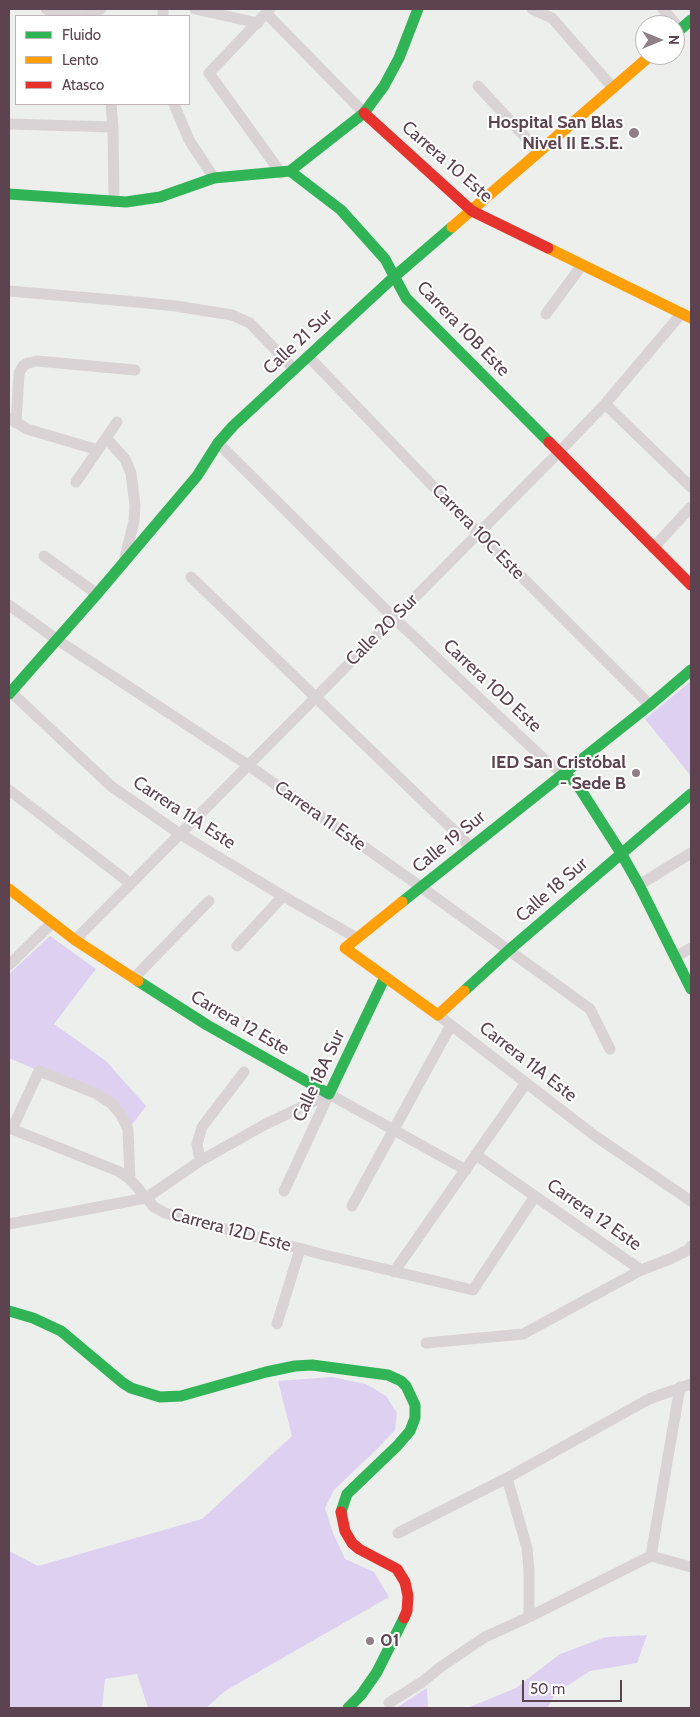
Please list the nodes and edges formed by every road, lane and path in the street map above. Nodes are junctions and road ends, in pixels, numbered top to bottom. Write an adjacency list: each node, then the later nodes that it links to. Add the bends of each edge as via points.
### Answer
1 (46, 9): 7 (street)
2 (102, 9): 8 (street)
3 (195, 9): 9 (street)
4 (418, 9): 15 (street, via 399,58 384,86)
5 (532, 9): 12 (street, via 552,18)
6 (268, 11): 9 (street); 15 (street, Carrera 10 Este)
7 (74, 15)
8 (85, 15)
9 (258, 23): 19 (street, via 209,73)
10 (639, 65): 12 (street, Calle 21 Sur)
11 (478, 86): 18 (street)
12 (613, 88): 18 (street, Calle 21 Sur)
13 (111, 105): 17 (street)
14 (174, 105): 20 (street, via 189,140)
15 (364, 112): 19 (street); 23 (street, Carrera 10 Este)
16 (9, 124): 17 (street)
17 (114, 127): 22 (street)
18 (539, 152): 23 (street, Calle 21 Sur)
19 (286, 172): 20 (street); 25 (street, Carrera 10B Este, via 341,210 385,259)
20 (214, 178): 22 (street, via 160,197)
21 (9, 194): 22 (street)
22 (114, 202)
23 (472, 211): 24 (street, Carrera 10 Este); 25 (street, Calle 21 Sur)
24 (582, 265): 27 (street); 28 (street, Carrera 10 Este)
25 (394, 276): 29 (street, Calle 21 Sur); 38 (street, Carrera 10B Este, via 406,298)
26 (9, 291): 30 (street, via 159,304 232,315 250,323)
27 (546, 314)
28 (686, 316): 32 (street, Calle 20 Sur)
29 (308, 356): 30 (street, Calle 21 Sur); 42 (street, Carrera 10C Este)
30 (294, 369): 36 (street, Calle 21 Sur)
31 (135, 370): 33 (street, via 28,362 19,373)
32 (605, 404): 38 (street, Calle 20 Sur); 40 (street)
33 (13, 420): 37 (street, via 34,431)
34 (117, 422): 35 (street)
35 (106, 438): 37 (street); 45 (street, via 125,459 131,473 134,521)
36 (218, 443): 45 (street, Calle 21 Sur, via 197,476); 50 (street, Carrera 10D Este)
37 (98, 450): 39 (street)
38 (559, 452): 42 (street, Calle 20 Sur); 43 (street, Carrera 10B Este)
39 (76, 482)
40 (691, 488)
41 (691, 507): 43 (street)
42 (478, 533): 50 (street, Calle 20 Sur); 55 (street, Carrera 10C Este)
43 (653, 548): 47 (street, Carrera 10B Este)
44 (44, 556): 48 (street)
45 (123, 564): 48 (street, Calle 21 Sur)
46 (191, 577): 54 (street)
47 (691, 585)
48 (97, 594): 51 (street, Calle 21 Sur)
49 (9, 605): 51 (street, Carrera 11 Este)
50 (394, 618): 54 (street, Calle 20 Sur); 57 (street, Carrera 10D Este, via 546,761)
51 (56, 639): 53 (street, Calle 21 Sur); 56 (street, Carrera 11 Este)
52 (691, 670): 55 (street, Calle 19 Sur)
53 (10, 693): 60 (street, Carrera 11A Este, via 112,786)
54 (315, 697): 56 (street, Calle 20 Sur); 61 (street)
55 (650, 705): 57 (street, Calle 19 Sur)
56 (248, 765): 60 (street, Calle 20 Sur); 66 (street, Carrera 11 Este)
57 (565, 774): 61 (street, Calle 19 Sur); 63 (street, Carrera 10D Este, via 577,784)
58 (9, 790): 64 (street)
59 (691, 794): 63 (street, Calle 18 Sur)
60 (180, 834): 64 (street, Calle 20 Sur); 68 (street, Carrera 11A Este)
61 (471, 847): 66 (street, Calle 19 Sur)
62 (691, 853): 65 (street)
63 (621, 854): 65 (street, Carrera 10D Este); 76 (street, Calle 18 Sur)
64 (131, 884): 72 (street, Calle 20 Sur)
65 (639, 885): 77 (street, Carrera 10D Este)
66 (422, 887): 71 (street, Calle 19 Sur); 76 (street, Carrera 11 Este)
67 (9, 889): 70 (street, Carrera 12 Este)
68 (283, 896): 71 (street, Carrera 11A Este); 73 (street)
69 (209, 901): 80 (street)
70 (52, 923): 72 (street, Carrera 12 Este); 78 (street)
71 (357, 938): 74 (street, Calle 19 Sur)
72 (75, 940): 80 (street, Carrera 12 Este)
73 (237, 946)
74 (345, 948): 79 (street, Carrera 11A Este)
75 (691, 948): 77 (street)
76 (509, 950): 82 (street, Calle 18 Sur); 84 (street, Carrera 11 Este, via 590,1010)
77 (675, 957): 81 (street, Carrera 10D Este)
78 (9, 965)
79 (385, 977): 82 (street, Carrera 11A Este); 87 (street, Calle 18A Sur)
80 (134, 978): 87 (street, Carrera 12 Este, via 207,1025)
81 (691, 989)
82 (438, 1015): 83 (street, Carrera 11A Este)
83 (451, 1025): 86 (street, Carrera 11A Este); 89 (street)
84 (610, 1049)
85 (244, 1072): 91 (street, via 202,1127 197,1144)
86 (526, 1083): 90 (street); 97 (street, Carrera 11A Este, via 594,1136)
87 (329, 1094): 89 (street, Carrera 12 Este); 91 (street); 94 (street, Calle 18A Sur)
88 (11, 1129): 93 (street, Carrera 12D Este, via 118,1171); 93 (street, via 39,1071 97,1094 116,1109 128,1130)
89 (394, 1130): 92 (street, Carrera 12 Este); 98 (street)
90 (476, 1155): 92 (street); 95 (street, Carrera 12 Este)
91 (200, 1161): 96 (street)
92 (466, 1170): 103 (street)
93 (130, 1179): 96 (street, Carrera 12D Este)
94 (284, 1191)
95 (535, 1196): 102 (street, Carrera 12 Este); 103 (street, Carrera 12D Este, via 473,1290)
96 (146, 1198): 99 (street); 101 (street, Carrera 12D Este, via 165,1213)
97 (691, 1201)
98 (352, 1206)
99 (9, 1224)
100 (691, 1246): 102 (street)
101 (300, 1249): 103 (street, Carrera 12D Este); 105 (street)
102 (642, 1270): 106 (street, via 523,1334)
103 (394, 1272)
104 (9, 1311): 114 (street, via 61,1331 122,1383 160,1397 181,1396 266,1372 312,1365 388,1375 406,1386 415,1405 410,1431 354,1486 340,1511 348,1538 359,1549 397,1569 405,1582 408,1596 407,1611 377,1672)
105 (278, 1324)
106 (426, 1343)
107 (686, 1386): 108 (street, via 649,1400); 110 (street)
108 (506, 1478): 109 (street); 112 (street, via 527,1548)
109 (398, 1533)
110 (651, 1556): 111 (street); 112 (street)
111 (691, 1567)
112 (529, 1617): 113 (street, via 485,1637)
113 (389, 1703)
114 (348, 1708)

